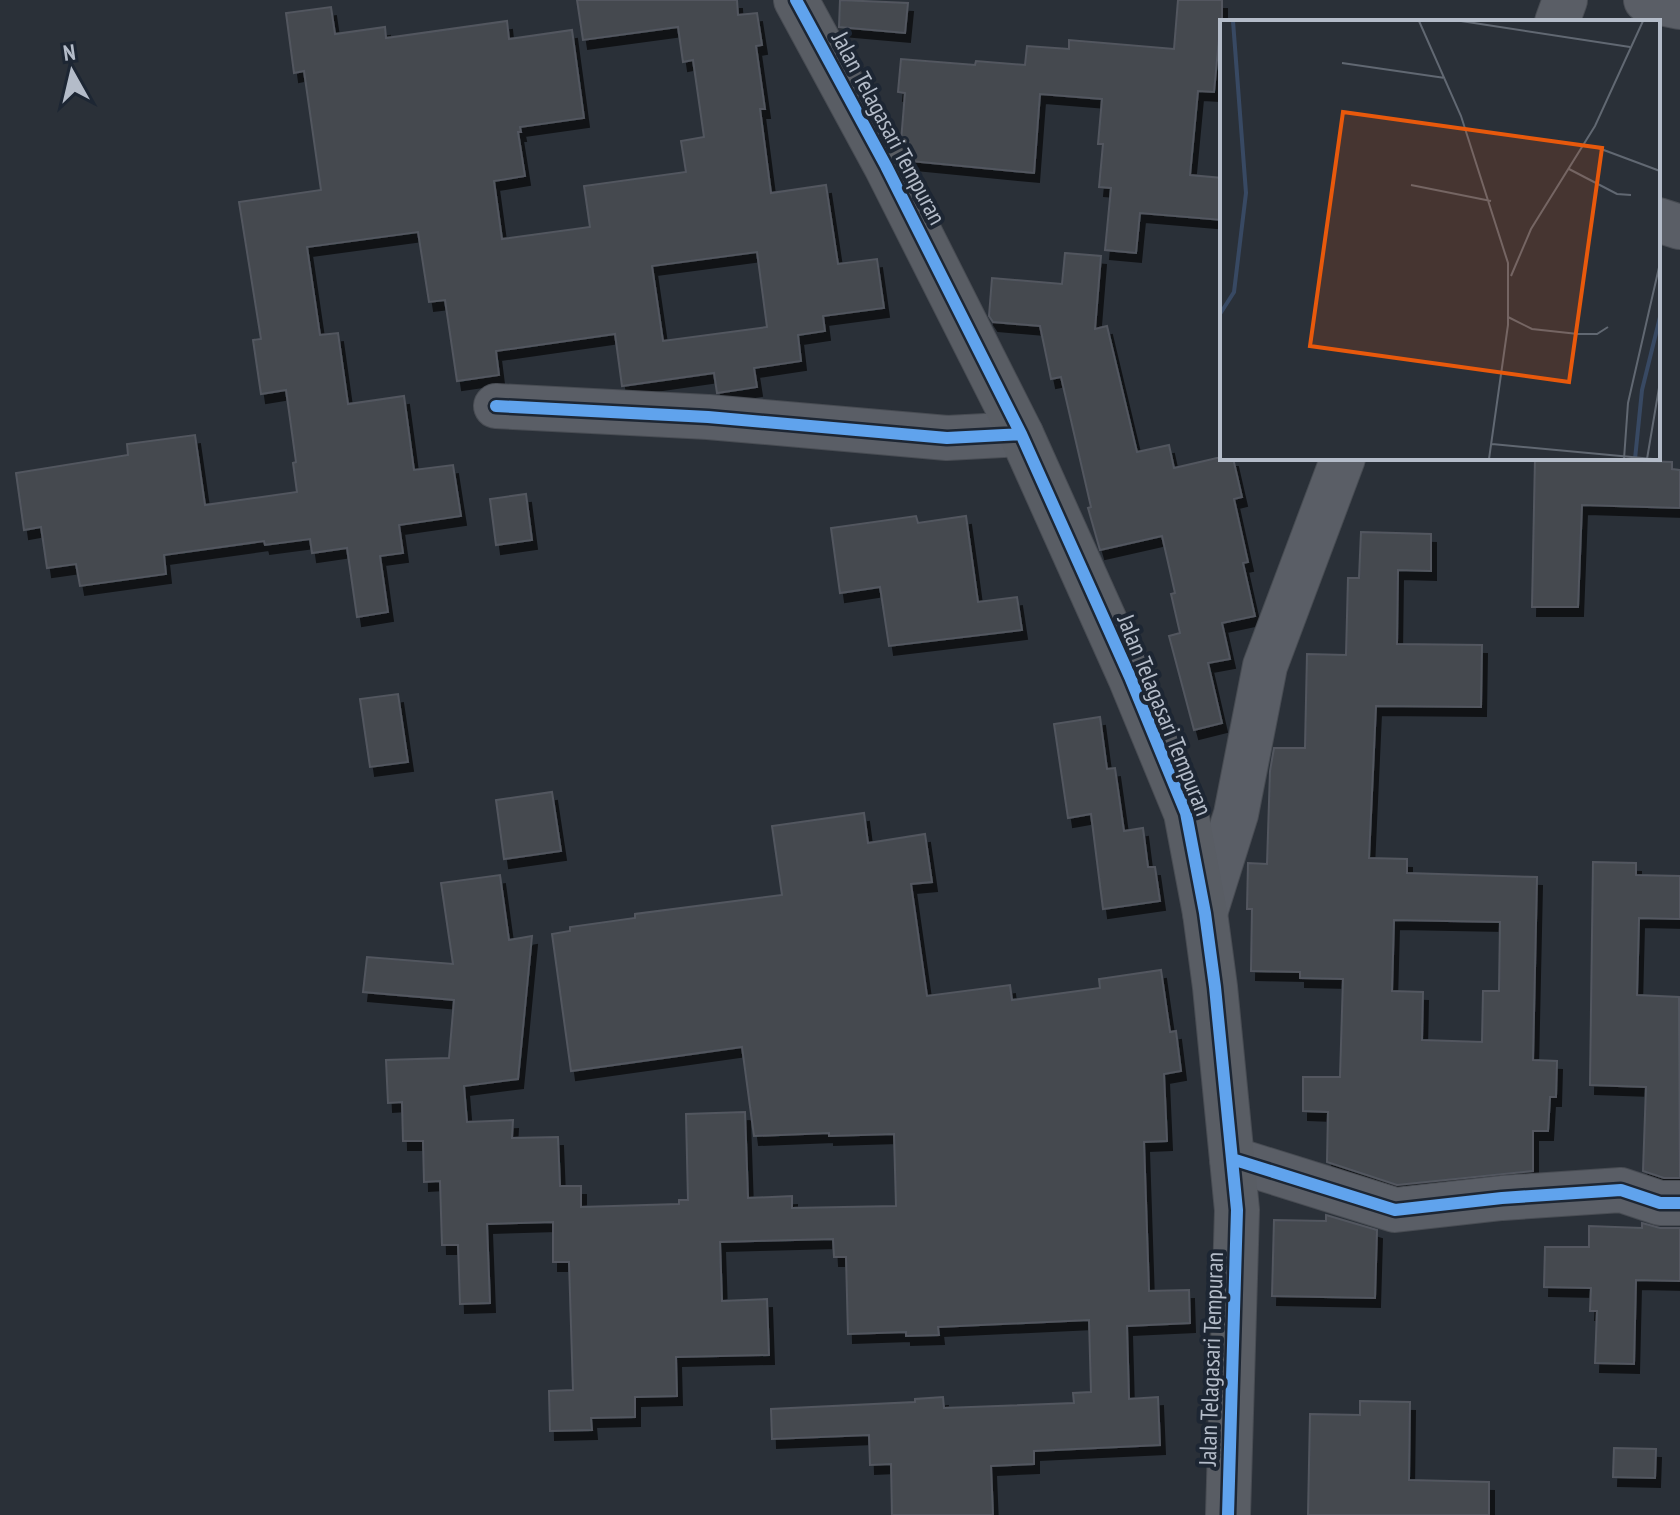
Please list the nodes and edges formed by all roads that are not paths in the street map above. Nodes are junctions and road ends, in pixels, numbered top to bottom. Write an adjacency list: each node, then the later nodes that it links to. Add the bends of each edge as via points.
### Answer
1 (796, 0): 9 (street, Jalan Telagasari Tempuran)
2 (1565, 0): 5 (street)
3 (1646, 0): 4 (street)
4 (1680, 7)
5 (1558, 20)
6 (1660, 221): 7 (street)
7 (1680, 227)
8 (496, 406): 9 (street, via 708,417 947,438)
9 (1021, 434): 11 (street, Jalan Telagasari Tempuran, via 1186,813)
10 (1342, 460): 11 (street, via 1265,666 1236,814)
11 (1205, 913): 12 (street, Jalan Telagasari Tempuran)
12 (1232, 1159): 13 (street, via 1395,1210 1621,1190 1660,1203); 14 (street, Jalan Telagasari Tempuran, via 1237,1210)
13 (1680, 1203)
14 (1228, 1515)

